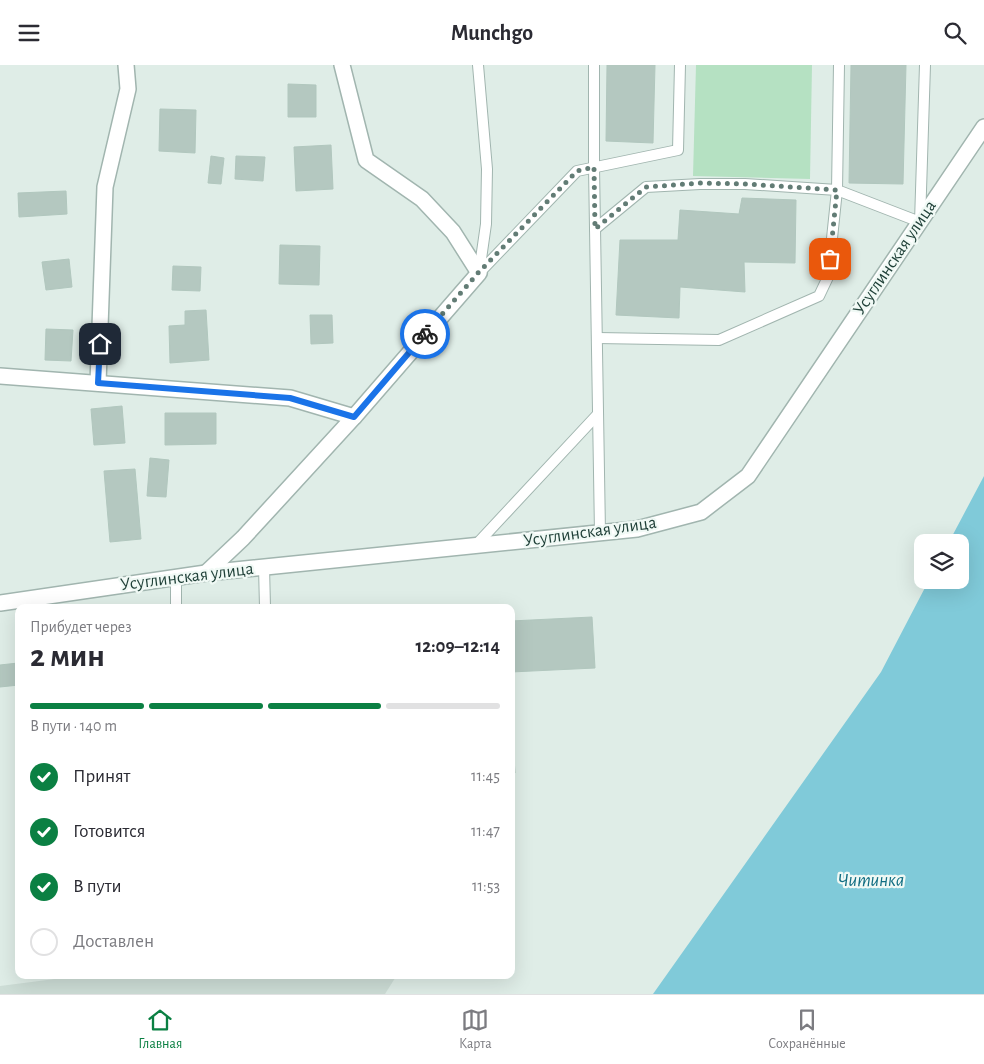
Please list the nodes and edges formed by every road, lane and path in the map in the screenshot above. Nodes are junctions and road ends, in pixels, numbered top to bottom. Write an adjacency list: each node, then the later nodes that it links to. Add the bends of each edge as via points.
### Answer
1 (126, 65): 16 (street, via 128,89 105,187)
2 (342, 65): 13 (street, via 366,160 422,199 453,231)
3 (478, 65): 13 (lane, via 487,169 486,224)
4 (594, 65): 9 (lane)
5 (680, 65): 9 (lane, via 678,150)
6 (839, 65): 10 (lane)
7 (925, 65): 11 (lane)
8 (984, 127): 11 (street, Усуглинская улица)
9 (594, 167): 12 (lane); 13 (lane, via 577,171)
10 (837, 190): 11 (lane); 12 (lane, via 700,183 646,187); 14 (lane, via 828,277 819,296 718,340)
11 (920, 222): 19 (street, Усуглинская улица, via 748,476 702,512 637,529)
12 (595, 229): 14 (lane)
13 (478, 273): 18 (street)
14 (597, 338): 17 (lane)
15 (0, 376): 16 (street)
16 (98, 383): 18 (street, via 290,398)
17 (598, 414): 19 (lane); 20 (lane)
18 (354, 417): 22 (street, via 243,538)
19 (600, 533): 20 (street, Усуглинская улица)
20 (475, 546): 21 (street, Усуглинская улица)
21 (264, 567): 22 (street, Усуглинская улица); 26 (lane)
22 (206, 573): 23 (street, Усуглинская улица)
23 (176, 577): 24 (street, Усуглинская улица); 25 (lane)
24 (0, 603)
25 (176, 604)
26 (265, 604)

